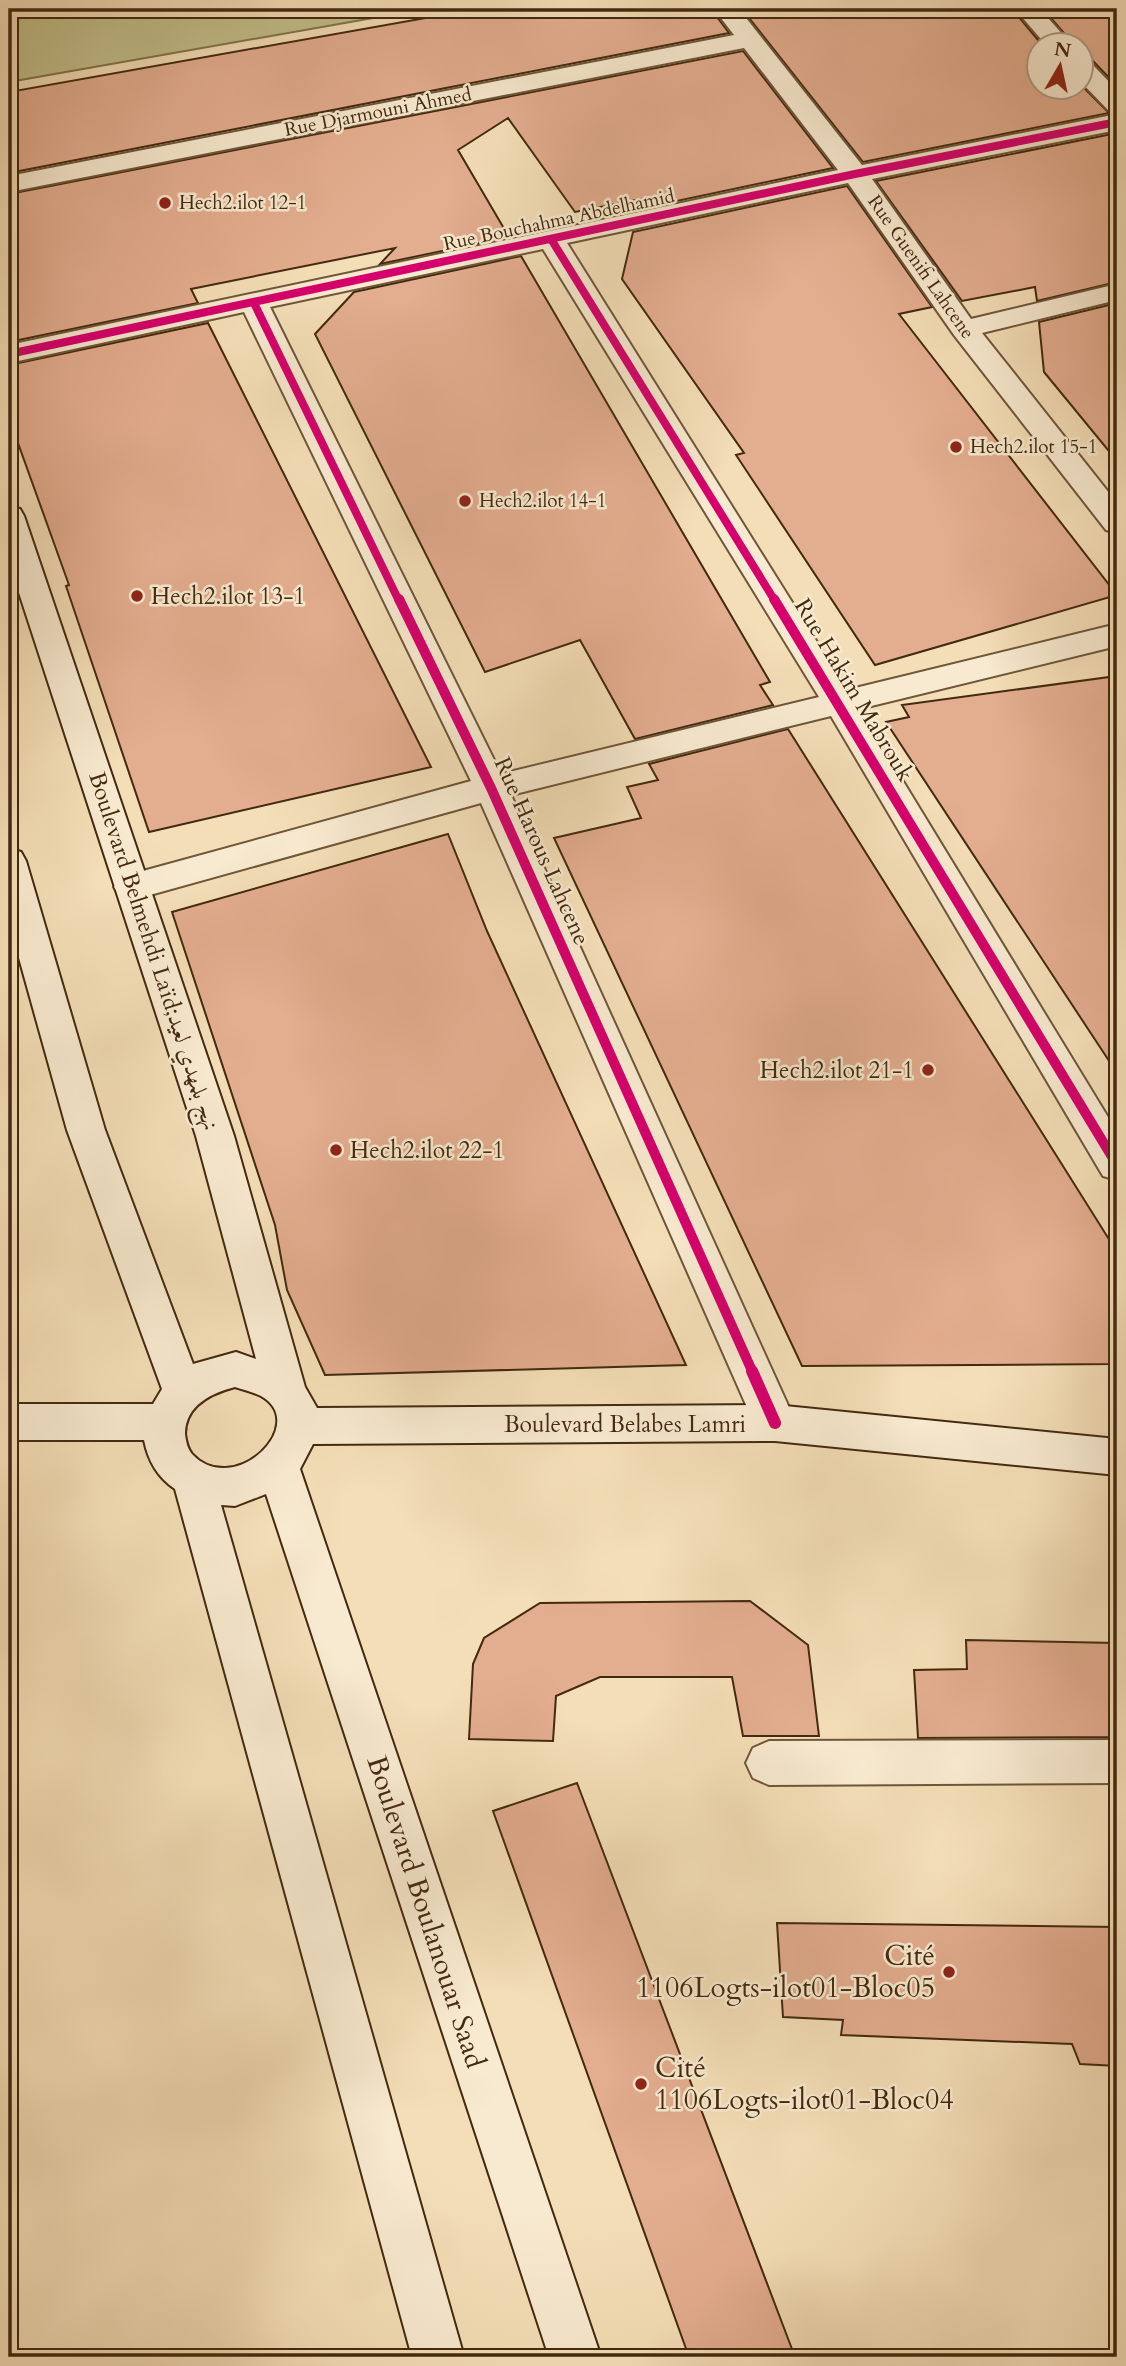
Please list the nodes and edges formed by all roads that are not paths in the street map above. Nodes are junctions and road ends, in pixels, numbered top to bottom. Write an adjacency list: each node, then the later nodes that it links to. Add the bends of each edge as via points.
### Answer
1 (726, 9): 4 (street, Rue Guenifi Lahcene)
2 (1027, 9): 3 (street)
3 (1048, 32)
4 (748, 40): 8 (street, Rue Guenifi Lahcene); 9 (street, Rue Djarmouni Ahmed)
5 (1094, 81): 6 (street)
6 (1117, 106)
7 (1117, 122): 8 (street, Rue Bouchahma Abdelhamid)
8 (855, 174): 10 (street, Rue Bouchahma Abdelhamid); 13 (street, Rue Guenifi Lahcene)
9 (9, 184)
10 (551, 239): 12 (street, Rue Bouchahma Abdelhamid); 18 (street, Rue Hakim Mabrouk)
11 (1117, 292): 13 (street)
12 (254, 303): 14 (street, Rue Bouchahma Abdelhamid); 19 (street, Rue Harous Lahcene)
13 (964, 329): 16 (street, Rue Guenifi Lahcene)
14 (9, 354)
15 (9, 516): 21 (street, Boulevard Belmehdi Laïd;نهج بلمهدي لعيد)
16 (1117, 523)
17 (1117, 635): 18 (street)
18 (839, 703): 19 (street); 22 (street, Rue Hakim Mabrouk)
19 (491, 788): 21 (street); 26 (street, Rue Harous Lahcene)
20 (9, 861): 23 (street, via 86,1130)
21 (132, 887): 24 (street, Boulevard Belmehdi Laïd;نهج بلمهدي لعيد, via 215,1136)
22 (1117, 1165)
23 (174, 1406): 24 (street, via 206,1376 236,1370 263,1375); 25 (street); 29 (street, via 164,1439 179,1469)
24 (292, 1408): 26 (street, Boulevard Belabes Lamri); 28 (street, via 293,1448)
25 (9, 1422)
26 (775, 1423): 27 (street, Boulevard Belabes Lamri)
27 (1117, 1457)
28 (278, 1467): 29 (street, via 237,1485 214,1486); 33 (street, Boulevard Boulanouar Saad)
29 (193, 1479): 32 (street)
30 (1117, 1761): 31 (street)
31 (769, 1763)
32 (438, 2357)
33 (575, 2357)

